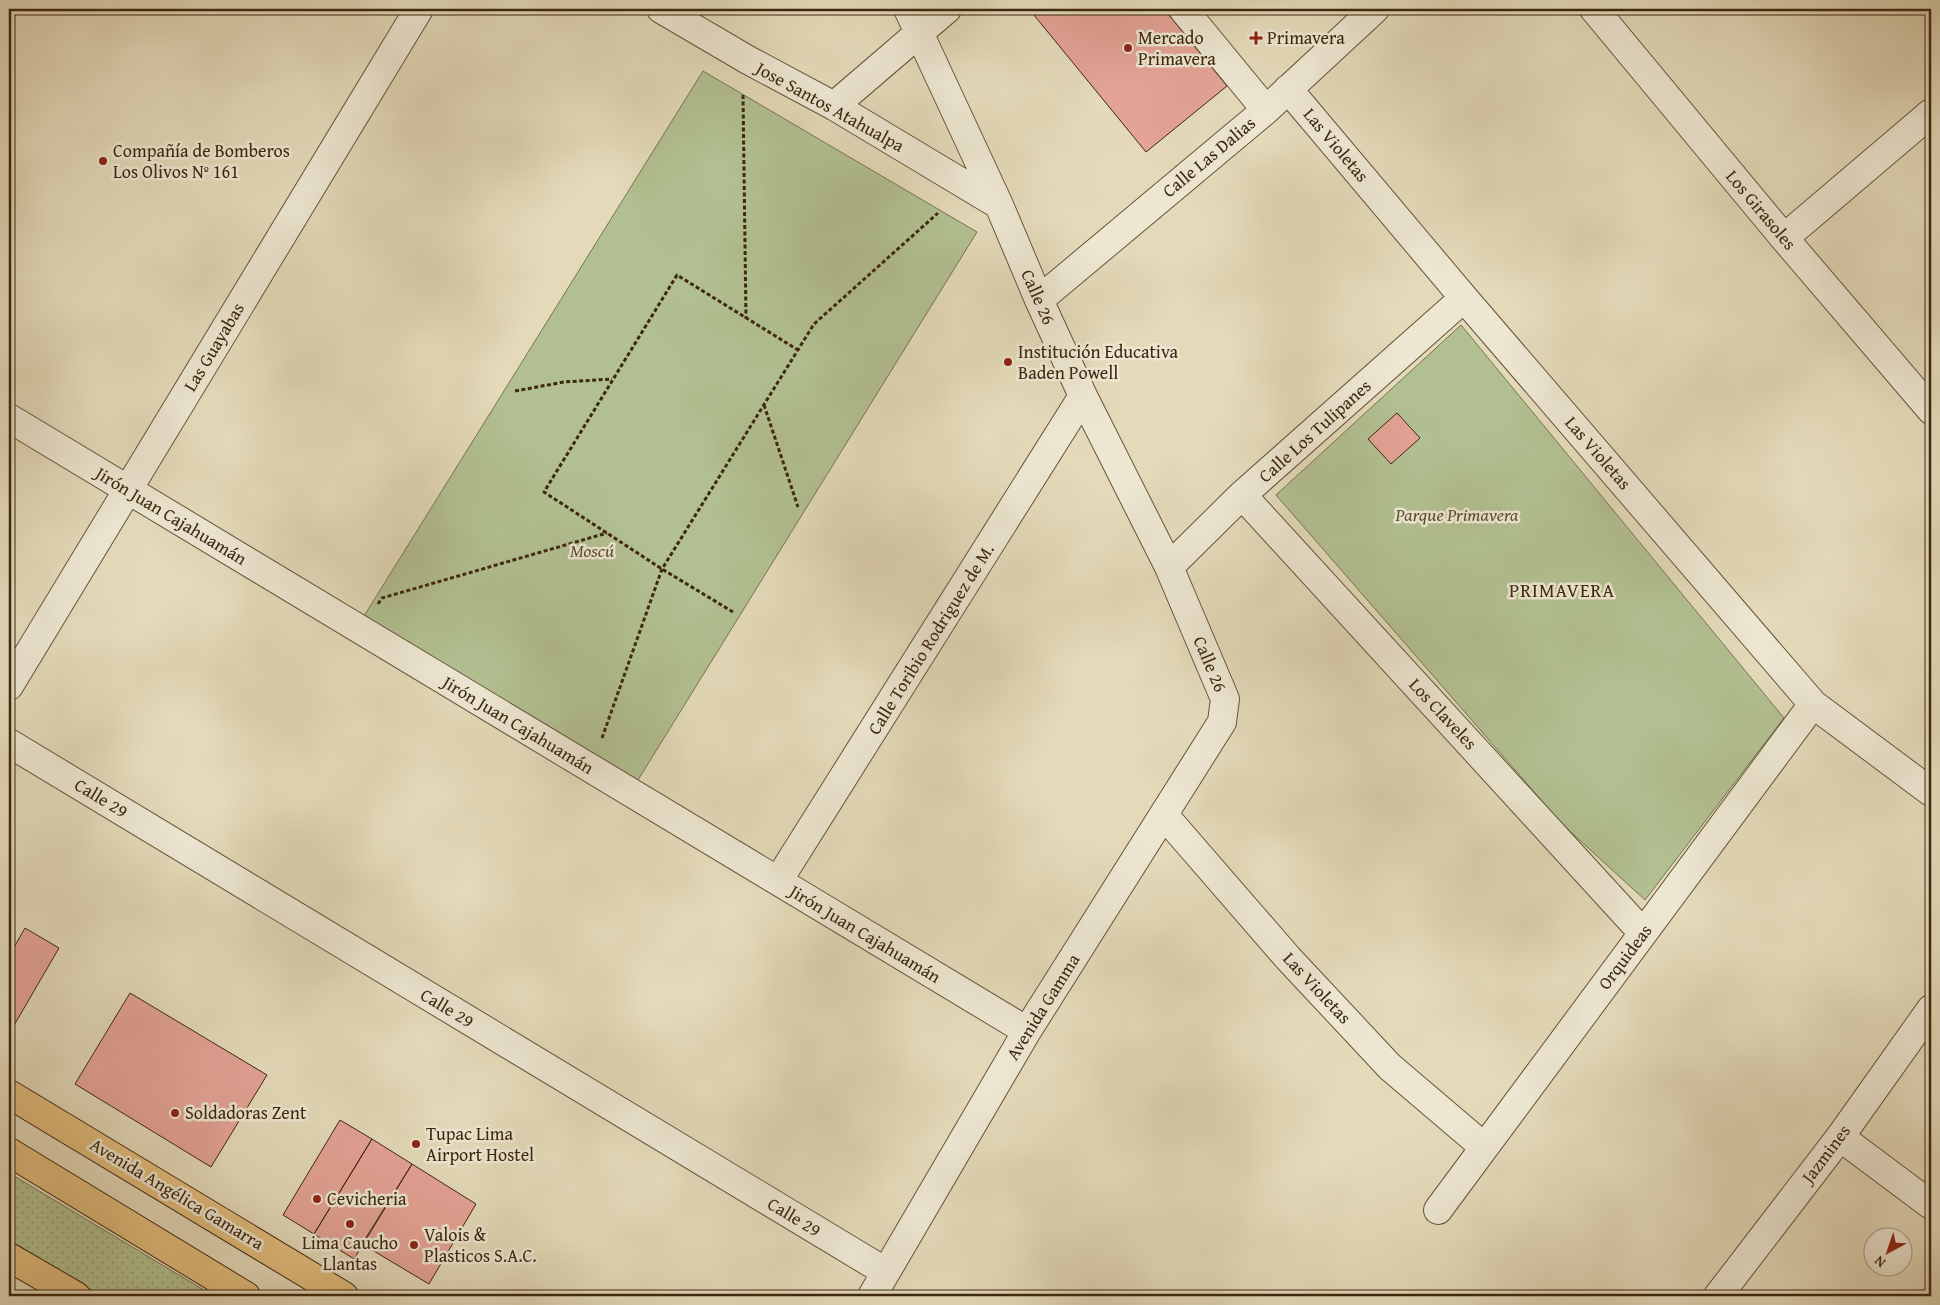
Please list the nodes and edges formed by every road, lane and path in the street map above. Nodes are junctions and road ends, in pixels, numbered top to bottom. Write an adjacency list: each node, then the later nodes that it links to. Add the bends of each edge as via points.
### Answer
1 (419, 9): 26 (street, Las Guayabas)
2 (662, 9): 10 (street, Jose Santos Atahualpa)
3 (947, 9): 7 (street)
4 (1183, 9): 11 (street)
5 (1375, 9): 8 (street, Calle Las Dalias)
6 (1605, 12): 15 (street, Los Girasoles)
7 (913, 20): 10 (street); 13 (street, Calle 26)
8 (1288, 89): 11 (street, Calle Las Dalias); 16 (street, Las Violetas)
9 (743, 94): 18 (path)
10 (834, 106): 13 (street, Jose Santos Atahualpa)
11 (1266, 110): 17 (street, Calle Las Dalias)
12 (1931, 113): 15 (street)
13 (999, 205): 17 (street, Calle 26)
14 (938, 213): 19 (path, via 814,324)
15 (1784, 238): 24 (street, Los Girasoles)
16 (1464, 298): 27 (street, Calle Los Tulipanes); 35 (street, Las Violetas)
17 (1039, 300): 22 (street, Calle 26)
18 (746, 320): 19 (path); 20 (path, via 677,275)
19 (798, 350): 23 (path)
20 (613, 379): 21 (path, via 564,382); 29 (path, via 544,492)
21 (515, 391)
22 (1083, 396): 30 (street, Calle 26); 41 (street, Calle Toribio Rodriguez de M.)
23 (764, 405): 28 (path); 31 (path)
24 (1931, 410)
25 (9, 418): 26 (street, Jirón Juan Cajahuamán)
26 (128, 490): 34 (street, Las Guayabas); 38 (street, Jirón Juan Cajahuamán)
27 (1242, 495): 30 (street, Calle Los Tulipanes); 42 (street, Los Claveles)
28 (798, 507)
29 (608, 533): 31 (path); 32 (path, via 382,598)
30 (1169, 567): 36 (street, Calle 26, via 1225,698)
31 (662, 569): 33 (path); 38 (path)
32 (374, 610)
33 (733, 612)
34 (9, 686)
35 (1813, 704): 39 (street, Las Violetas); 42 (street, Orquideas)
36 (1222, 722): 40 (street, Avenida Gamma)
37 (9, 743): 52 (street, Calle 29)
38 (591, 769): 41 (street, Jirón Juan Cajahuamán)
39 (1931, 792)
40 (1164, 815): 44 (street, Avenida Gamma); 47 (street, Las Violetas, via 1288,958 1390,1067)
41 (778, 881): 44 (street, Jirón Juan Cajahuamán)
42 (1643, 933): 47 (street, Orquideas)
43 (1931, 1009): 46 (street, Jazmines)
44 (1027, 1031): 52 (street, Avenida Gamma)
45 (9, 1094): 55 (main road, Avenida Angélica Gamarra)
46 (1840, 1137): 49 (street); 57 (street, Jazmines)
47 (1484, 1147): 50 (street, Orquideas)
48 (9, 1152): 54 (main road)
49 (1931, 1204)
50 (1438, 1210)
51 (9, 1257): 53 (main road)
52 (886, 1272): 56 (street, Avenida Gamma)
53 (76, 1296)
54 (246, 1296)
55 (344, 1296)
56 (872, 1296)
57 (1718, 1296)

